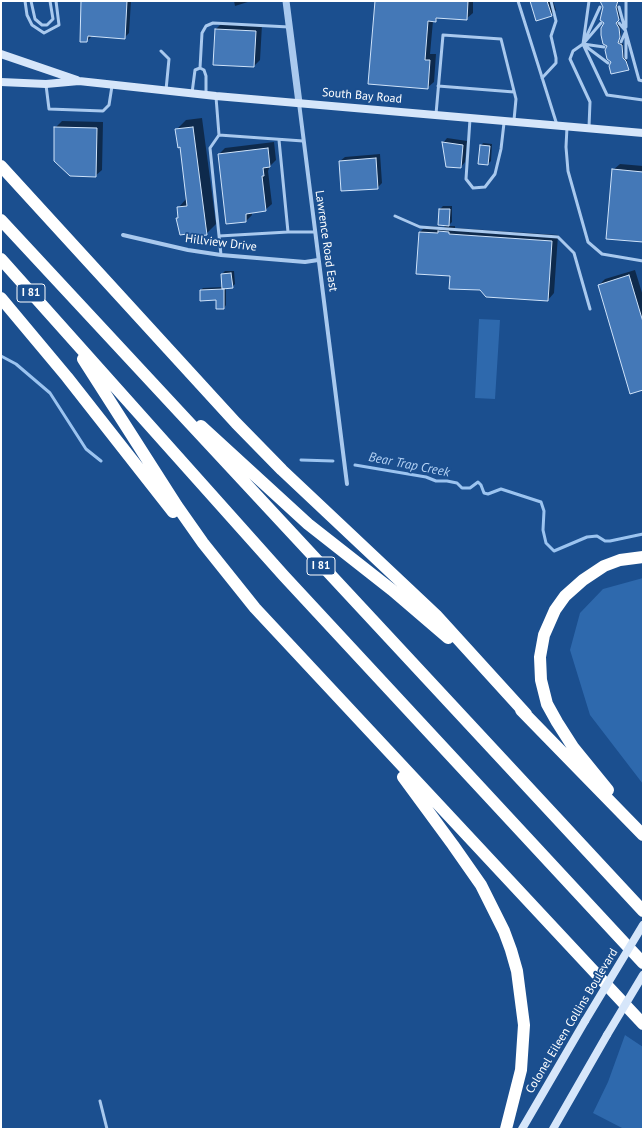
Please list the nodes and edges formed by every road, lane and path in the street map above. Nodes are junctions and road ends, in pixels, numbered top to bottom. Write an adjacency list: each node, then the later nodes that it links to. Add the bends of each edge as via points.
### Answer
1 (25, 1): 4 (lane, via 27,16 32,26 44,33 59,24)
2 (30, 1): 3 (lane, via 35,19 42,25 47,25 53,19)
3 (50, 1)
4 (56, 1)
5 (286, 1): 14 (street, Lawrence Road East)
6 (518, 1): 24 (lane)
7 (551, 1): 24 (lane, via 556,21 551,36 556,64)
8 (589, 1): 17 (lane)
9 (626, 1): 15 (lane)
10 (600, 6): 17 (lane)
11 (618, 7): 15 (lane)
12 (601, 23): 17 (lane)
13 (619, 23): 15 (lane)
14 (289, 27): 23 (lane, via 213,23 206,26 202,33); 37 (street, Lawrence Road East)
15 (626, 31): 16 (lane); 21 (lane); 26 (lane, via 639,80)
16 (621, 42)
17 (583, 44): 18 (lane); 22 (lane); 36 (lane, via 607,95); 44 (lane, via 573,52 570,59 590,102)
18 (604, 47)
19 (161, 51): 31 (lane, via 169,59)
20 (1, 54): 25 (main road, South Bay Road)
21 (626, 58)
22 (608, 63)
23 (200, 68): 33 (lane, via 195,70); 34 (lane, via 206,76)
24 (542, 78): 42 (lane)
25 (79, 81): 28 (main road, South Bay Road); 29 (main road, South Bay Road)
26 (643, 81)
27 (1, 82): 28 (main road, South Bay Road)
28 (46, 84): 29 (lane, via 49,109 103,111 109,105)
29 (112, 84): 31 (main road, South Bay Road)
30 (438, 86): 32 (lane); 32 (lane, via 443,35 501,39); 38 (lane)
31 (166, 90): 33 (main road, South Bay Road)
32 (514, 92): 41 (lane)
33 (192, 93): 34 (main road, South Bay Road)
34 (206, 94): 35 (main road, South Bay Road)
35 (216, 96): 37 (main road, South Bay Road); 46 (lane)
36 (643, 100)
37 (299, 103): 38 (main road, South Bay Road); 48 (street, Lawrence Road East)
38 (436, 115): 39 (main road, South Bay Road)
39 (470, 118): 40 (main road, South Bay Road); 40 (lane, via 466,178 473,188 485,187 495,174)
40 (504, 121): 41 (main road, South Bay Road)
41 (514, 121): 42 (main road, South Bay Road)
42 (557, 125): 43 (main road, South Bay Road)
43 (567, 125): 44 (main road, South Bay Road); 59 (lane, via 568,171 588,242 602,254)
44 (589, 127): 45 (main road, South Bay Road)
45 (643, 133)
46 (218, 135): 47 (lane); 55 (lane, via 210,148)
47 (279, 140): 48 (lane); 52 (lane)
48 (303, 141): 53 (street, Lawrence Road East)
49 (1, 166): 67 (highway, via 236,423 282,470 436,615)
50 (395, 216): 61 (lane, via 420,227 558,237 574,253)
51 (1, 220): 63 (highway, I 81)
52 (288, 232): 53 (lane); 55 (lane)
53 (314, 232): 58 (street, Lawrence Road East)
54 (123, 235): 56 (street, Hillview Drive)
55 (219, 236): 56 (lane)
56 (220, 255): 58 (street, Hillview Drive, via 306,262)
57 (1, 259): 62 (highway, I 81)
58 (318, 260): 64 (street, Lawrence Road East)
59 (643, 261)
60 (1, 298): 65 (highway, via 170,508)
61 (590, 309)
62 (61, 326): 65 (highway); 72 (highway, I 81, via 284,576)
63 (143, 374): 67 (highway, via 308,524 444,634); 70 (highway, I 81)
64 (347, 484)
65 (203, 543): 68 (highway, via 255,608)
66 (643, 557): 69 (highway, via 620,560 604,566 565,596 555,610 544,635 540,657 541,680 547,704 556,722)
67 (526, 714): 69 (highway)
68 (366, 728): 74 (highway); 77 (highway, via 454,845 480,885 511,950 518,978 524,1025 521,1070)
69 (643, 834)
70 (643, 911)
71 (643, 925): 78 (main road, Colonel Eileen Collins Boulevard, bridge)
72 (643, 963)
73 (643, 975): 79 (main road, bridge)
74 (643, 1024)
75 (100, 1101): 76 (lane)
76 (107, 1129)
77 (506, 1129)
78 (522, 1129)
79 (553, 1129)

